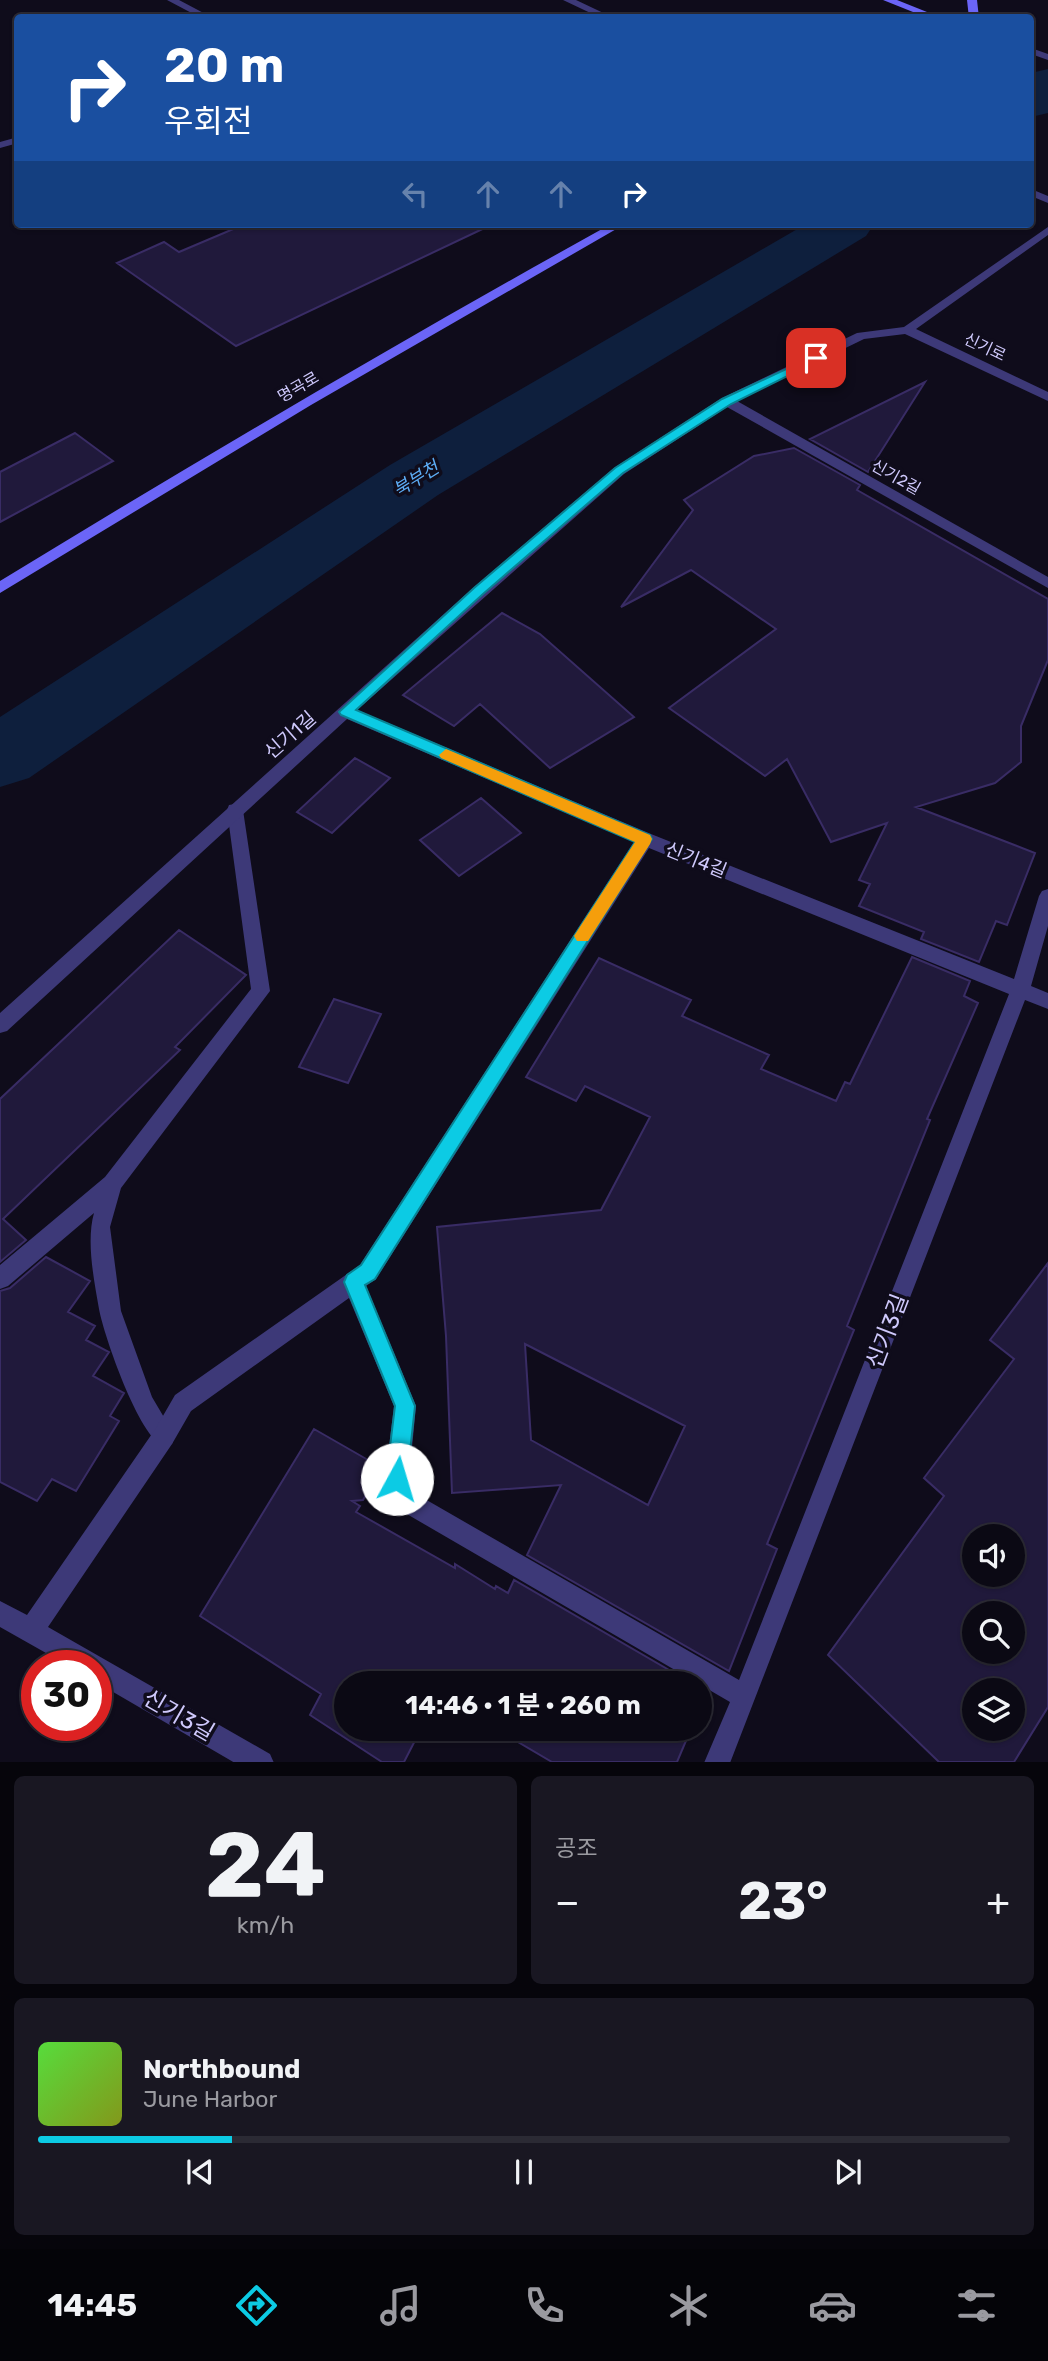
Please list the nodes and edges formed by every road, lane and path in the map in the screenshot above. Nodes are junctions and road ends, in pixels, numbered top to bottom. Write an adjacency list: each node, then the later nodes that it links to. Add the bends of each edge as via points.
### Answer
1 (172, 0): 4 (street)
2 (568, 0): 5 (street)
3 (888, 0): 6 (main road)
4 (201, 14)
5 (601, 14)
6 (927, 14)
7 (612, 228): 13 (main road, 명곡로, via 275,420)
8 (1048, 230): 9 (street)
9 (906, 330): 10 (street, 신기로); 11 (street, 신기1길, via 861,336)
10 (1048, 397)
11 (727, 401): 12 (street, 신기2길); 14 (street, 신기1길, via 619,471)
12 (1048, 583)
13 (0, 588)
14 (346, 712): 15 (street, 신기1길); 16 (street, 신기4길)
15 (234, 810): 20 (street, 신기1길); 21 (street, via 261,992)
16 (645, 839): 18 (street, 신기4길); 23 (street, via 368,1272)
17 (1048, 896): 18 (street, 신기3길)
18 (1020, 990): 19 (street, 신기4길); 29 (street, 신기3길)
19 (1048, 1001)
20 (0, 1025)
21 (112, 1184): 22 (street); 24 (street, via 100,1227 110,1311 143,1404)
22 (0, 1279)
23 (354, 1282): 24 (street, via 183,1403); 29 (street, via 405,1406 397,1479 401,1498)
24 (164, 1436): 26 (street)
25 (0, 1613): 26 (street, 신기3길)
26 (31, 1631): 27 (street, 신기3길)
27 (64, 1650)
28 (112, 1677): 30 (street, 신기3길)
29 (745, 1697): 31 (street, 신기3길)
30 (261, 1762)
31 (717, 1762)

